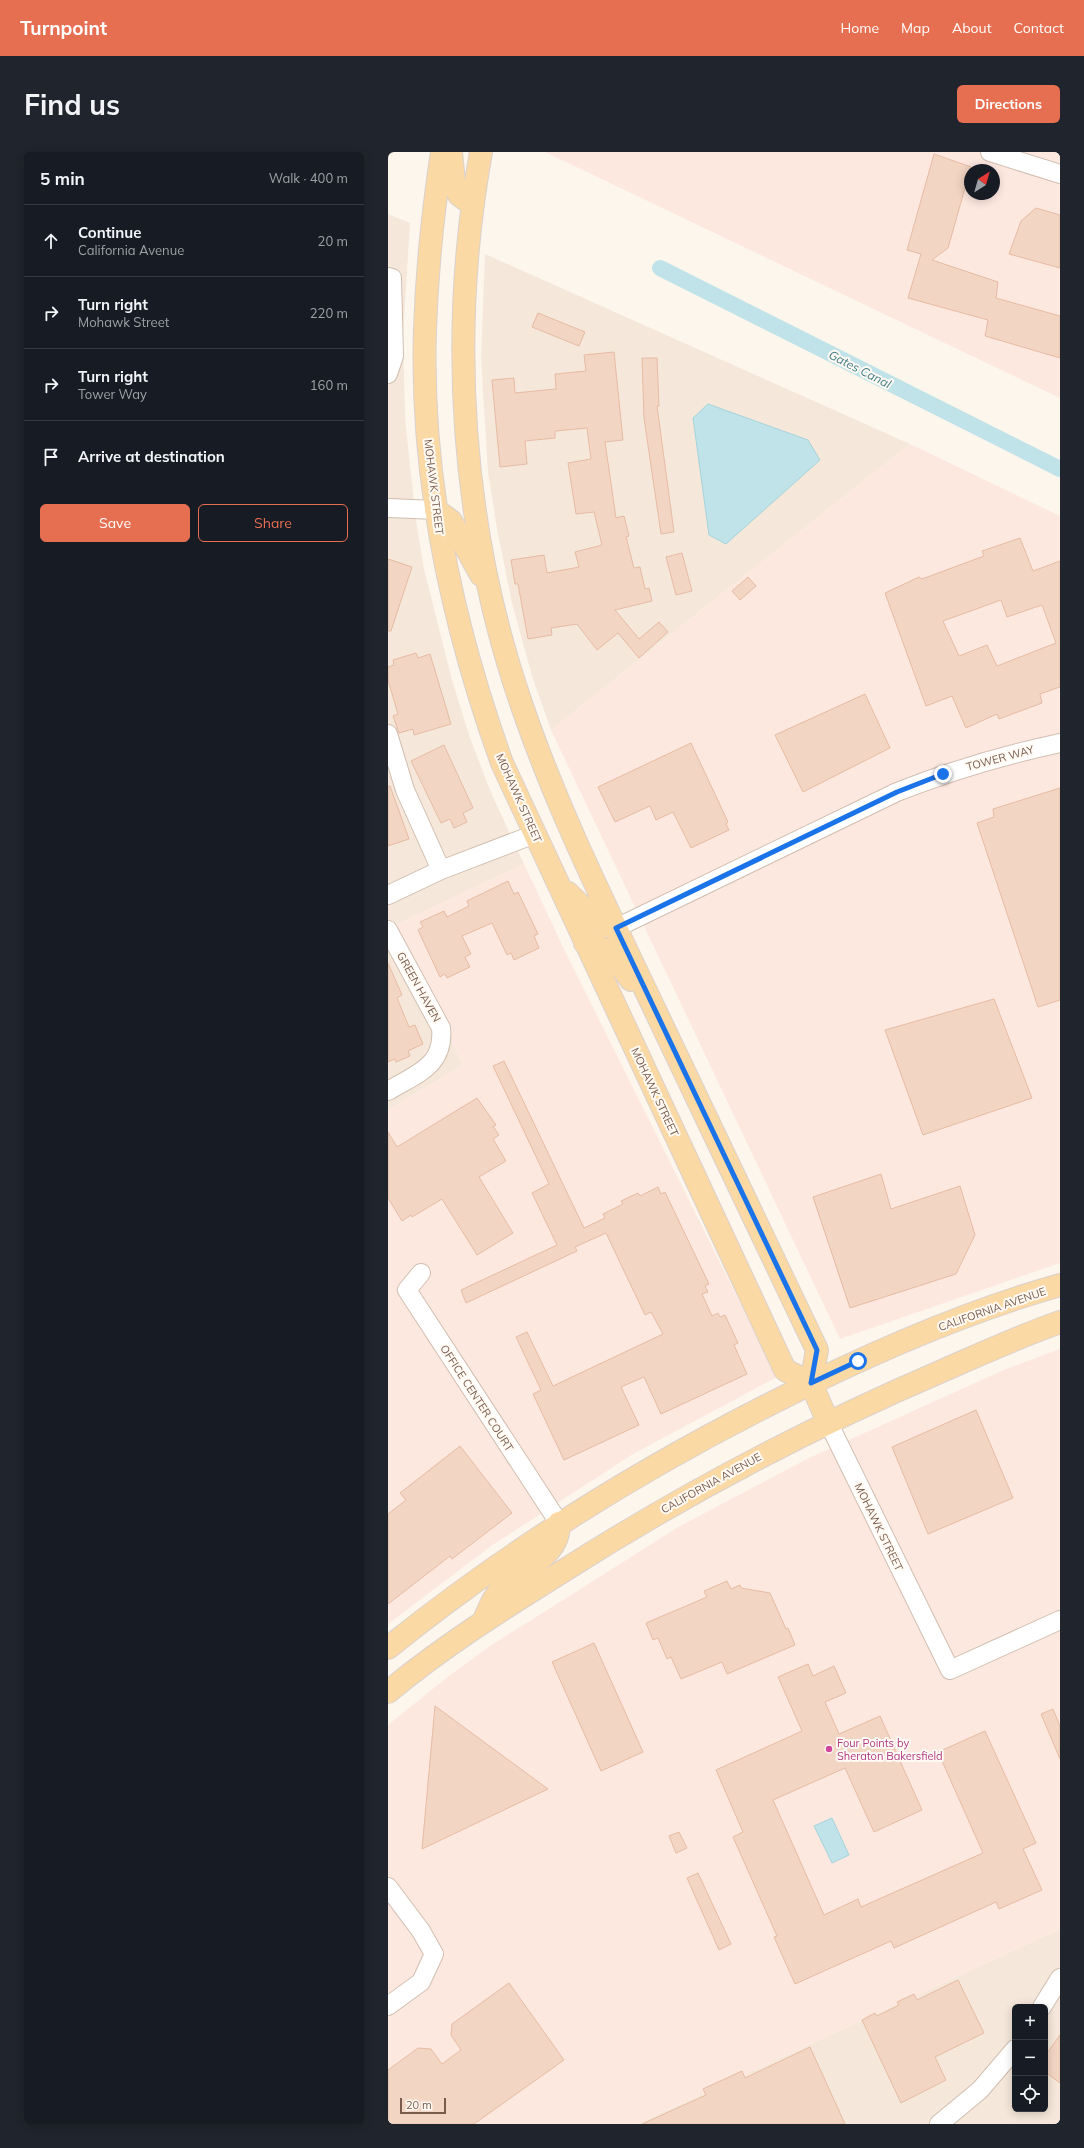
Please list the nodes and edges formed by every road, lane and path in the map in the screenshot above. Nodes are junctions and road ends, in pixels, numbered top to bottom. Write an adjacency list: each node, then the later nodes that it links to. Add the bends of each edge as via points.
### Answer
1 (442, 152): 11 (main road, MOHAWK STREET, via 432,224 425,330 425,390)
2 (451, 152): 6 (main road, via 454,182 459,195)
3 (481, 152): 6 (main road)
4 (990, 152): 5 (street)
5 (1060, 174)
6 (473, 205): 12 (main road, via 464,327 464,386 475,509)
7 (388, 277): 8 (street, via 392,278)
8 (391, 356): 9 (street)
9 (388, 374)
10 (388, 508): 11 (street)
11 (436, 510): 12 (main road, via 451,521); 15 (main road, MOHAWK STREET, via 451,593 480,700 502,763)
12 (490, 590): 19 (main road, via 521,704 541,760)
13 (388, 734): 16 (street, via 405,790)
14 (1060, 743): 19 (street, TOWER WAY, via 990,759 897,792)
15 (535, 834): 16 (street); 17 (main road, MOHAWK STREET)
16 (441, 870): 18 (street)
17 (557, 882): 19 (main road, via 601,925); 21 (main road, MOHAWK STREET)
18 (388, 895)
19 (616, 928): 22 (main road)
20 (388, 930): 23 (street, GREEN HAVEN, via 441,1028 442,1040 439,1053 431,1065)
21 (585, 943): 22 (main road, via 599,945 606,950); 27 (main road, MOHAWK STREET, via 785,1370)
22 (655, 1010): 27 (main road, via 817,1350)
23 (388, 1091)
24 (421, 1273): 29 (street, OFFICE CENTER COURT, via 407,1290)
25 (1060, 1285): 27 (main road, CALIFORNIA AVENUE, via 905,1340)
26 (1060, 1322): 28 (main road, CALIFORNIA AVENUE, via 1015,1339)
27 (811, 1383): 28 (main road, MOHAWK STREET); 29 (main road, CALIFORNIA AVENUE, via 694,1443 616,1487)
28 (828, 1422): 30 (street, MOHAWK STREET, via 950,1670); 31 (main road, CALIFORNIA AVENUE, via 643,1520)
29 (559, 1524): 31 (main road, via 559,1532 550,1549 501,1588); 32 (main road, CALIFORNIA AVENUE, via 462,1590)
30 (1060, 1620)
31 (483, 1621): 33 (main road, CALIFORNIA AVENUE)
32 (388, 1648)
33 (388, 1692)
34 (388, 1887): 37 (street, via 421,1931 434,1954 421,1982)
35 (1060, 1978): 36 (street)
36 (1044, 2004)
37 (388, 2006)
38 (1012, 2052): 39 (street, via 980,2090)
39 (940, 2124)

